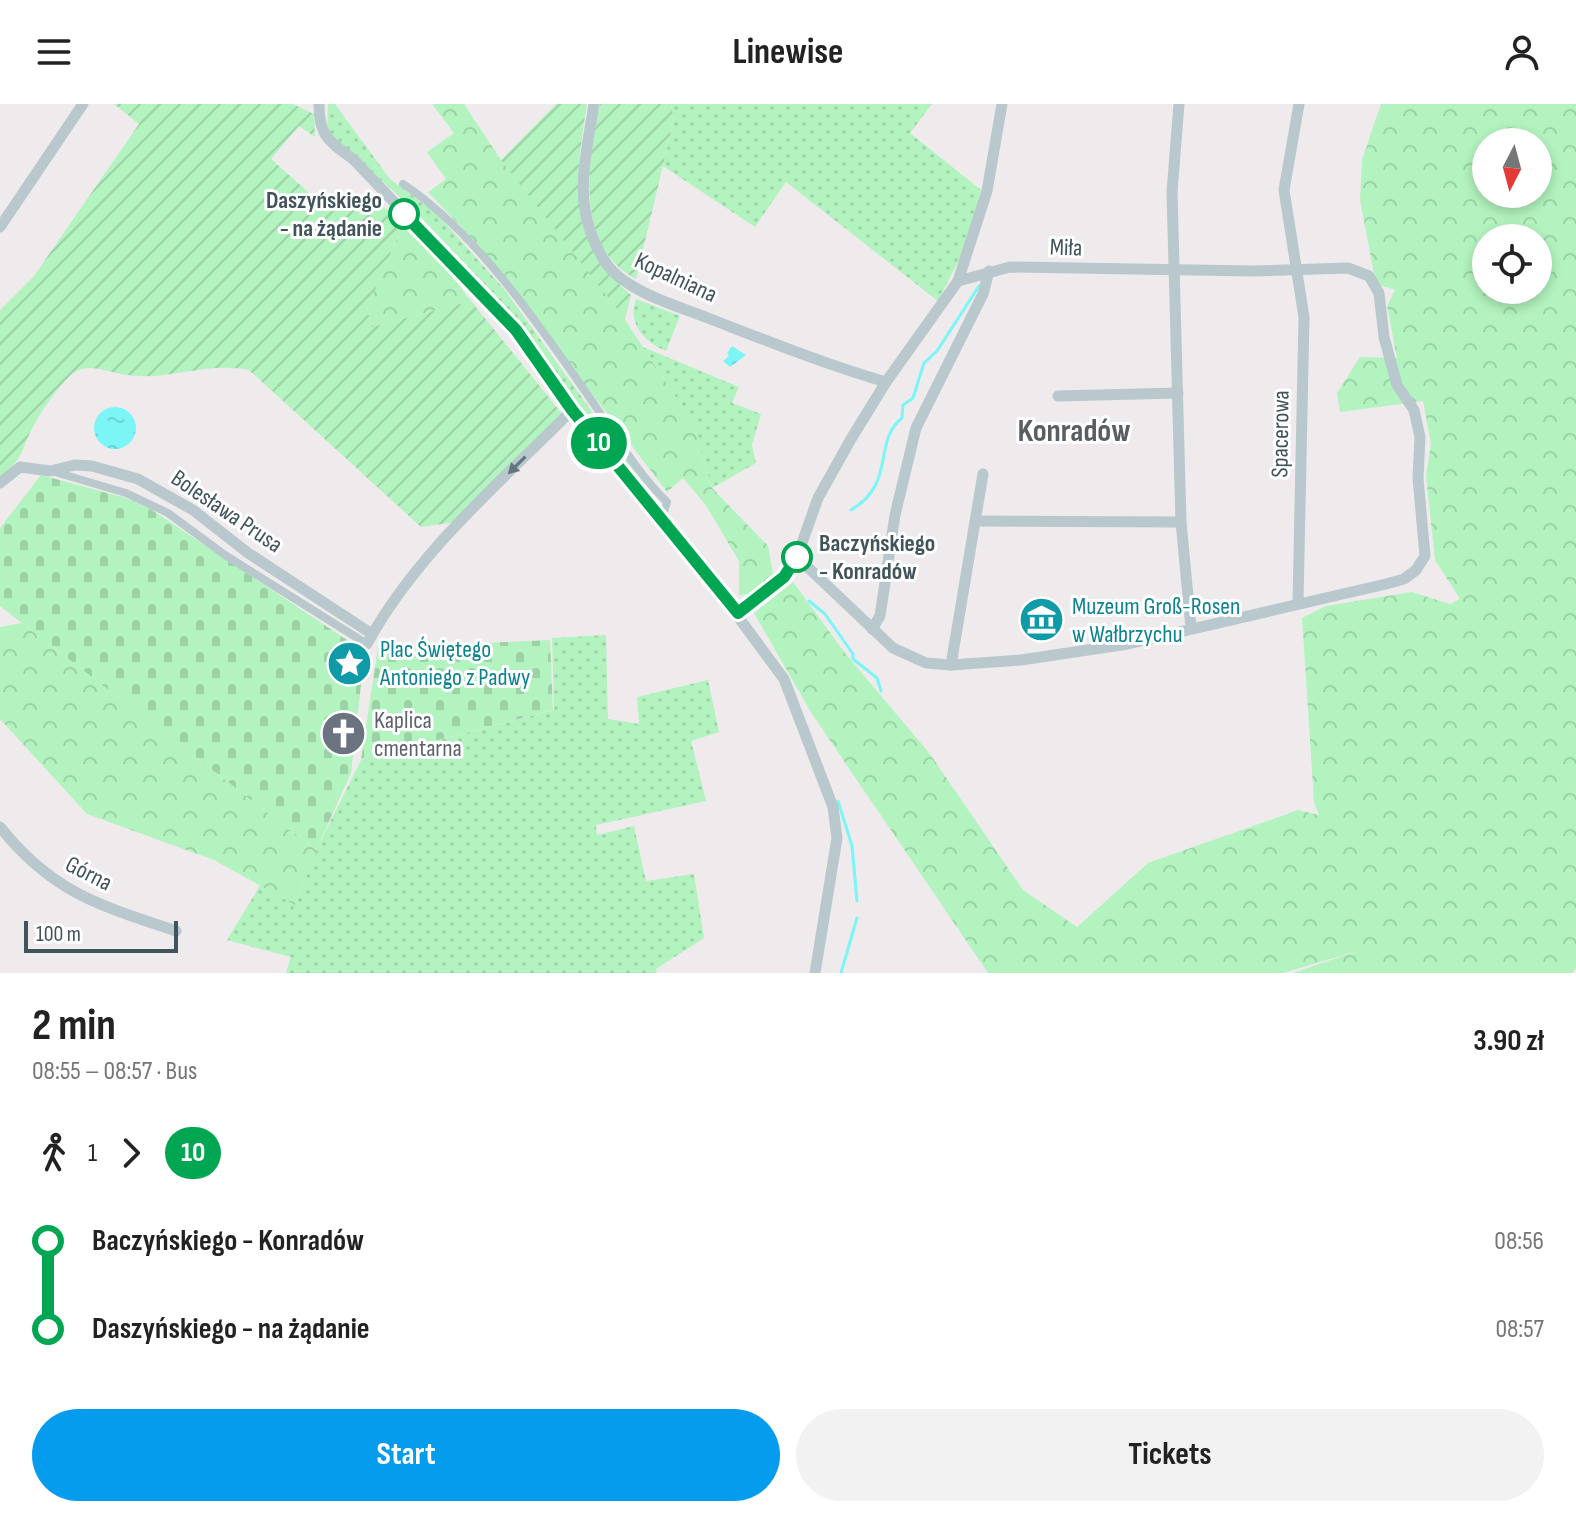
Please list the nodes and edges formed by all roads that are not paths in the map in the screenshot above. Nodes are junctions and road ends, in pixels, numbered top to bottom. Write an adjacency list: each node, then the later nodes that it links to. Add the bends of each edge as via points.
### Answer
1 (84, 104): 8 (street)
2 (319, 104): 16 (street, via 319,125 327,139 472,281 516,330)
3 (594, 104): 13 (street, Kopalniana, via 583,157 583,202 597,248 622,280 817,360)
4 (1002, 104): 12 (street, via 987,191)
5 (1179, 104): 9 (street, via 1172,192)
6 (1299, 104): 10 (street, Spacerowa, via 1284,190)
7 (403, 184): 19 (street, via 462,232 502,282 667,502)
8 (0, 227)
9 (1174, 269): 10 (street, Miła); 11 (street, Miła); 14 (street)
10 (1295, 269): 23 (street, Spacerowa, via 1305,344); 23 (street, via 1348,268 1376,284 1397,385 1414,410 1420,437 1425,556 1404,579)
11 (989, 271): 12 (street, Miła); 26 (street, via 983,294 916,428 895,515 880,616)
12 (958, 281): 13 (street)
13 (886, 382): 22 (street, via 818,498)
14 (1178, 393): 15 (street); 21 (street)
15 (1058, 396)
16 (572, 410): 18 (street, Bolesława Prusa, one-way to 18, via 452,531 370,639 170,495 138,479 75,465 50,471 20,467); 19 (street)
17 (983, 474): 20 (street)
18 (0, 483)
19 (662, 518): 24 (street)
20 (976, 521): 21 (street); 27 (street)
21 (1181, 522): 25 (street)
22 (797, 557): 24 (street, via 784,577); 26 (street)
23 (1298, 602): 25 (street)
24 (738, 613): 30 (street, via 784,679 833,807 837,838)
25 (1191, 628): 27 (street, via 1128,644)
26 (872, 629): 27 (street, via 911,658)
27 (951, 665)
28 (0, 827): 29 (street, Górna, via 19,852 62,887)
29 (176, 931)
30 (815, 973)

